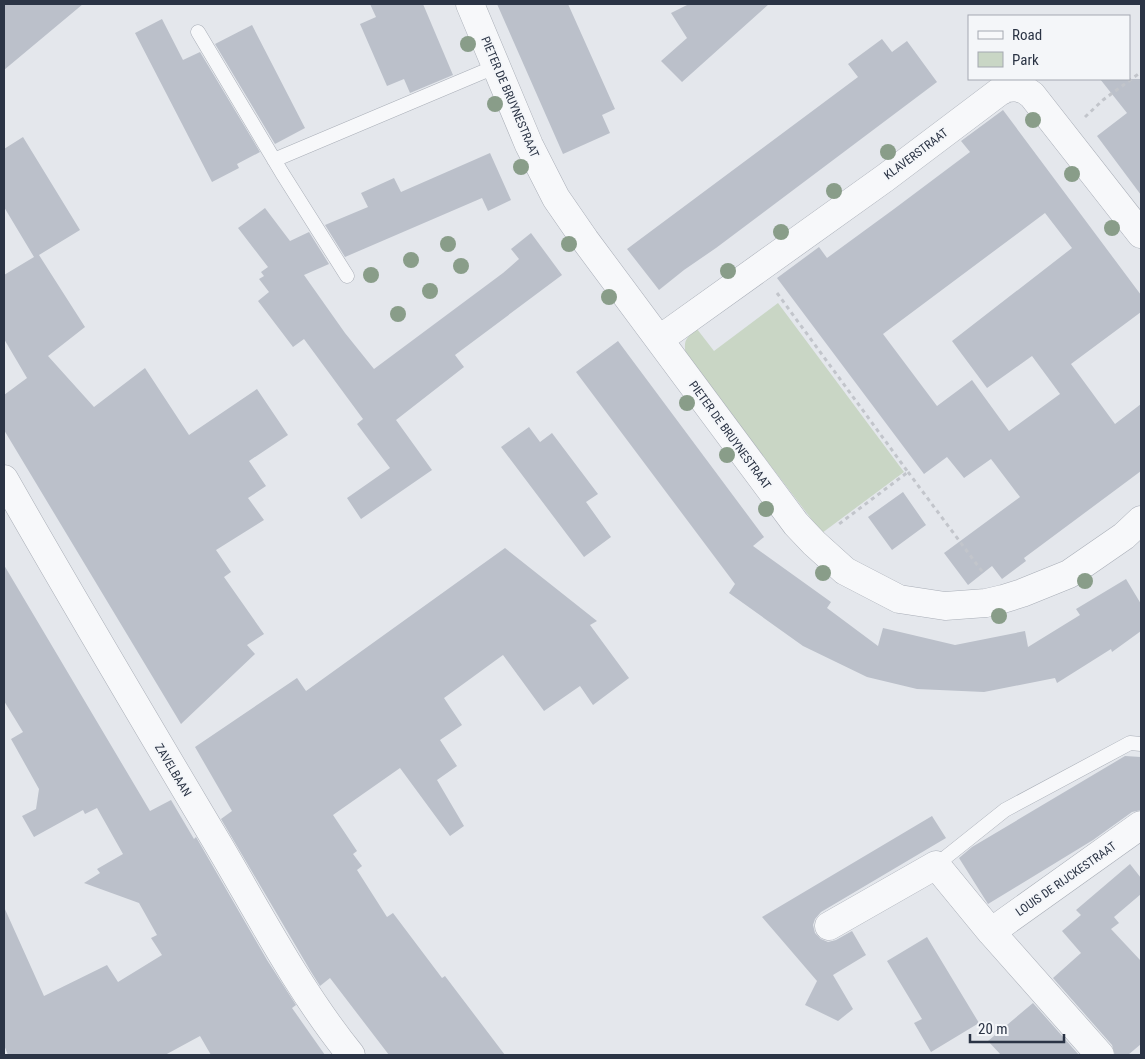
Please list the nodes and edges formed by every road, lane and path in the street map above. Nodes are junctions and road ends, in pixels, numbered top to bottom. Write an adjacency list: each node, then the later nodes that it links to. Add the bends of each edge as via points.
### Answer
1 (470, 4): 3 (street, PIETER DE BRUYNESTRAAT)
2 (198, 32): 8 (lane)
3 (497, 66): 8 (lane); 12 (street, PIETER DE BRUYNESTRAAT, via 556,198)
4 (1141, 72): 5 (path)
5 (1130, 80)
6 (1130, 80): 7 (path, via 1102,100)
7 (1064, 136): 9 (street, KLAVERSTRAAT); 10 (street, KLAVERSTRAAT, via 1032,95 1016,87 1007,88)
8 (274, 160): 11 (lane)
9 (1141, 234)
10 (758, 268): 12 (street, KLAVERSTRAAT); 13 (path)
11 (347, 276)
12 (660, 339): 16 (street, PIETER DE BRUYNESTRAAT, via 796,524)
13 (908, 472): 16 (path); 17 (path)
14 (4, 480): 23 (street, ZAVELBAAN, via 297,977)
15 (1141, 520): 17 (street, PIETER DE BRUYNESTRAAT, via 1070,574)
16 (814, 543): 17 (street, PIETER DE BRUYNESTRAAT, via 845,571 899,599 945,606)
17 (1003, 599)
18 (1141, 744): 20 (lane, via 1130,743 1005,810)
19 (1141, 826): 22 (street, LOUIS DE RIJCKESTRAAT)
20 (936, 865): 21 (street); 22 (street)
21 (829, 926)
22 (991, 932): 24 (street)
23 (351, 1055)
24 (1100, 1055)

